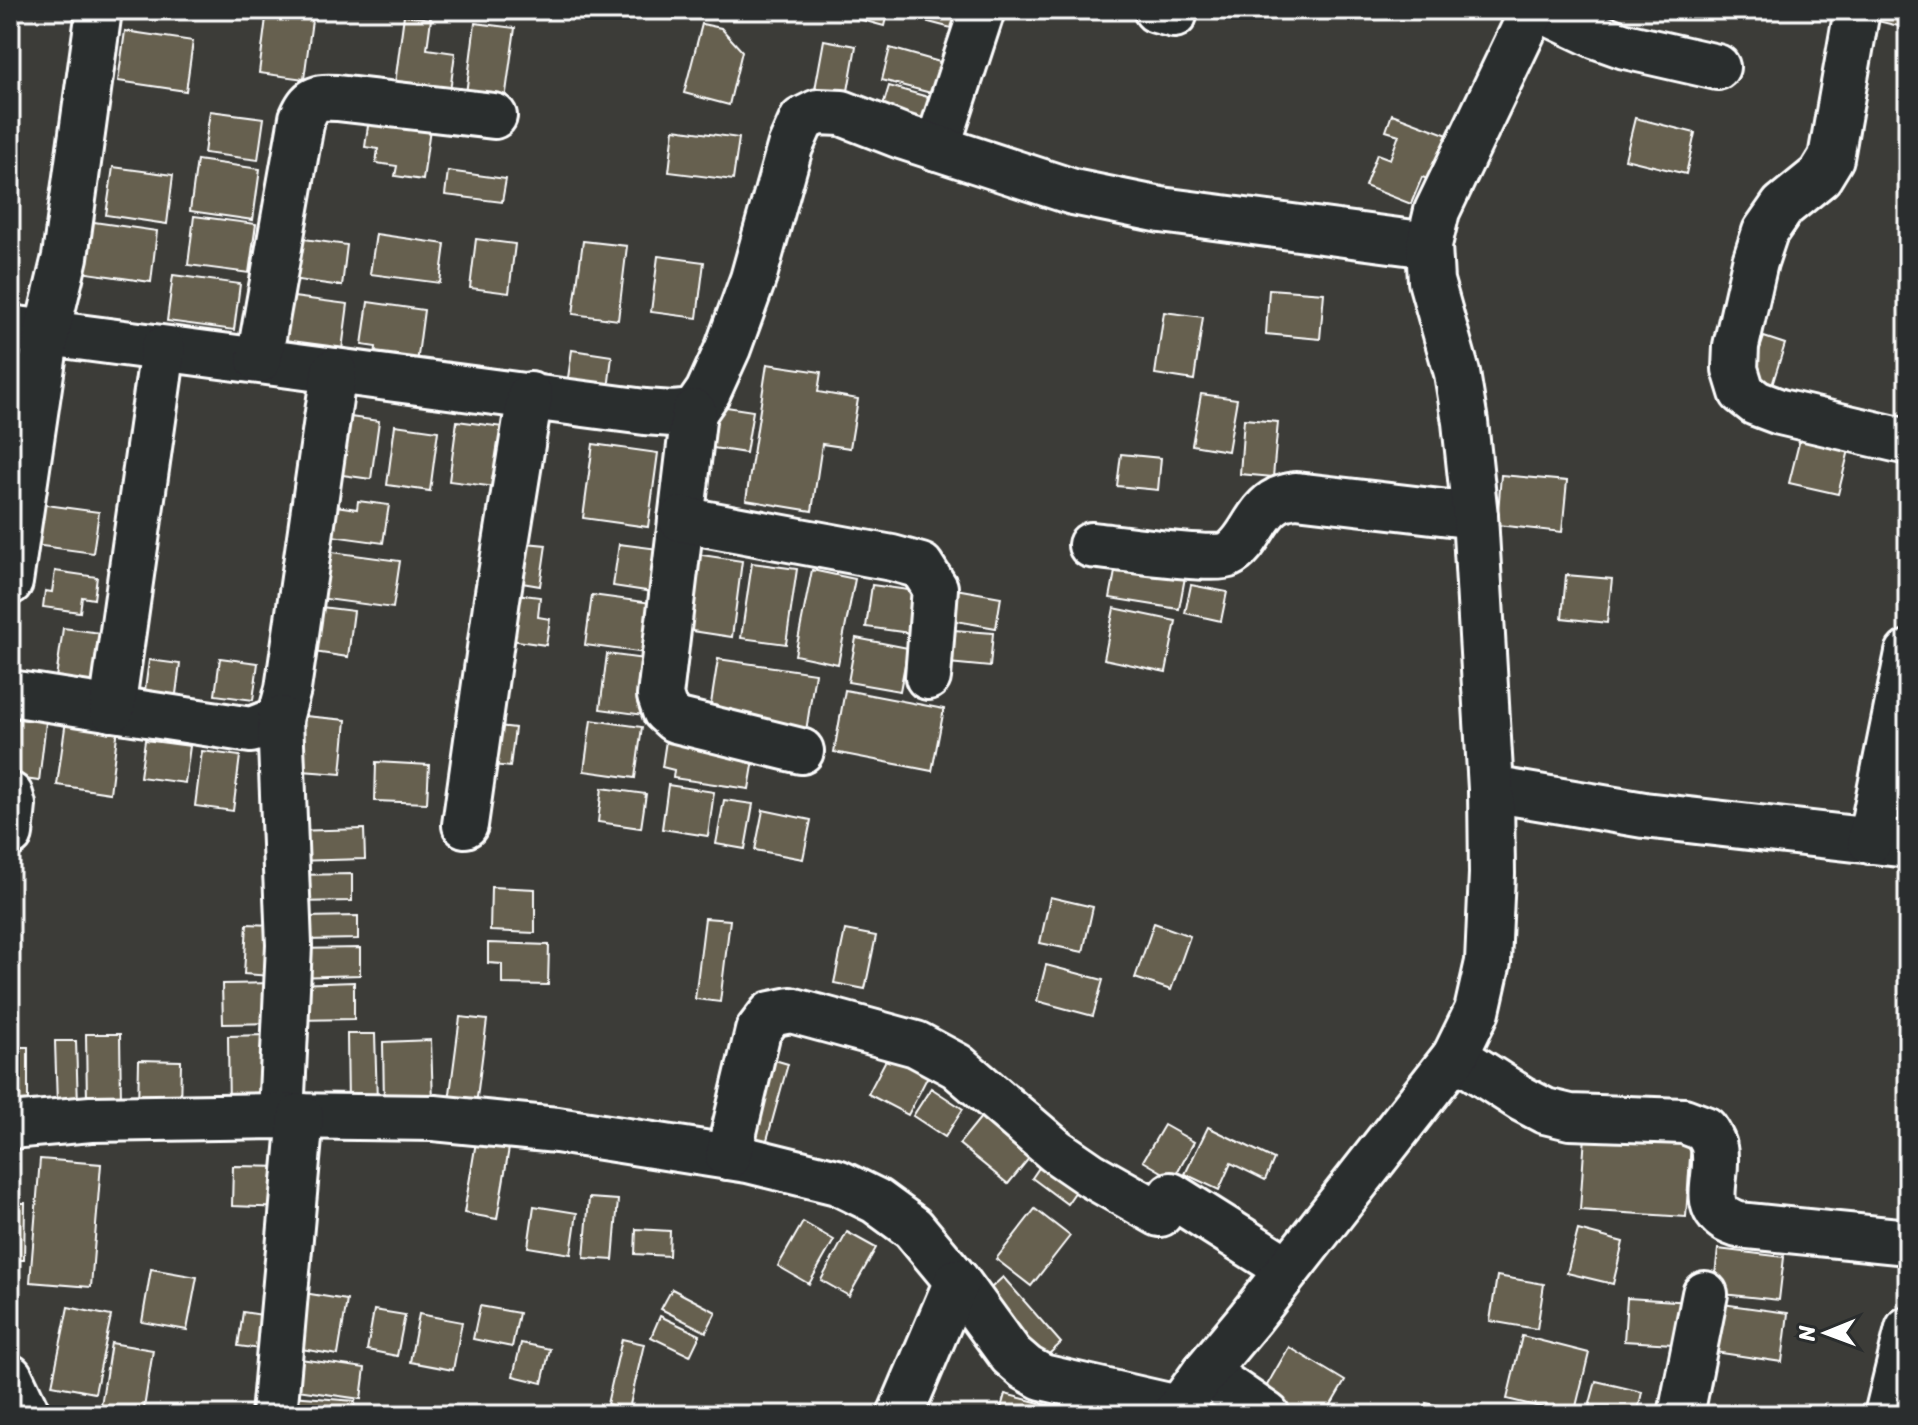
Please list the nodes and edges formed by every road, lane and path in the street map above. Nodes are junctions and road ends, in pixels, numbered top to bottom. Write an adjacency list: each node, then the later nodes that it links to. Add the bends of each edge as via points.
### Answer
1 (99, 10): 10 (street, via 65,257)
2 (982, 10): 8 (street)
3 (1533, 10): 9 (street, via 1437,211)
4 (1542, 10): 6 (street, via 1625,46)
5 (1857, 10): 16 (street, via 1831,158 1765,232 1735,369 1742,392 1756,403)
6 (1717, 67)
7 (494, 116): 12 (street, via 337,98 318,97 308,105)
8 (937, 148): 9 (street, via 1073,192 1161,210); 15 (street, via 842,113 818,112 802,120 733,335)
9 (1429, 245): 17 (street, via 1431,281 1457,373)
10 (29, 330): 11 (street); 20 (street)
11 (163, 349): 12 (street); 24 (street)
12 (259, 360): 13 (street)
13 (334, 371): 14 (street); 25 (street)
14 (530, 395): 15 (street, via 645,412); 29 (street)
15 (694, 412): 18 (street)
16 (1908, 442)
17 (1475, 516): 19 (street, via 1296,495 1276,500 1261,513 1228,556); 27 (street)
18 (681, 519): 22 (street, via 921,566 935,588); 26 (street, via 660,696 665,711 675,720)
19 (1091, 545)
20 (10, 582)
21 (1908, 653): 31 (street)
22 (928, 677)
23 (10, 693): 24 (street)
24 (112, 709): 25 (street, via 251,730)
25 (280, 719): 33 (street)
26 (801, 751)
27 (1491, 789): 31 (street, via 1644,815); 32 (street, via 1488,962 1477,1011)
28 (10, 795): 30 (street)
29 (465, 825)
30 (10, 834)
31 (1889, 843)
32 (1455, 1056): 36 (street, via 1545,1111 1570,1117 1684,1121 1705,1129 1714,1146 1713,1206 1723,1220); 37 (street)
33 (291, 1116): 34 (street, via 91,1119); 35 (street, via 449,1119); 45 (street)
34 (10, 1126)
35 (728, 1157): 37 (street, via 758,1031 771,1014 791,1010 916,1044 957,1066 1091,1175 1160,1214 1171,1195); 38 (street, via 837,1182 876,1201 913,1228)
36 (1908, 1242)
37 (1288, 1269): 41 (street)
38 (957, 1281): 43 (street, via 1026,1368 1042,1377); 46 (street)
39 (1705, 1294): 48 (street)
40 (1908, 1329): 49 (street)
41 (1205, 1372): 43 (street); 47 (street)
42 (10, 1377): 44 (street)
43 (1176, 1412)
44 (28, 1415)
45 (274, 1415)
46 (900, 1415)
47 (1267, 1415)
48 (1681, 1415)
49 (1887, 1415)

